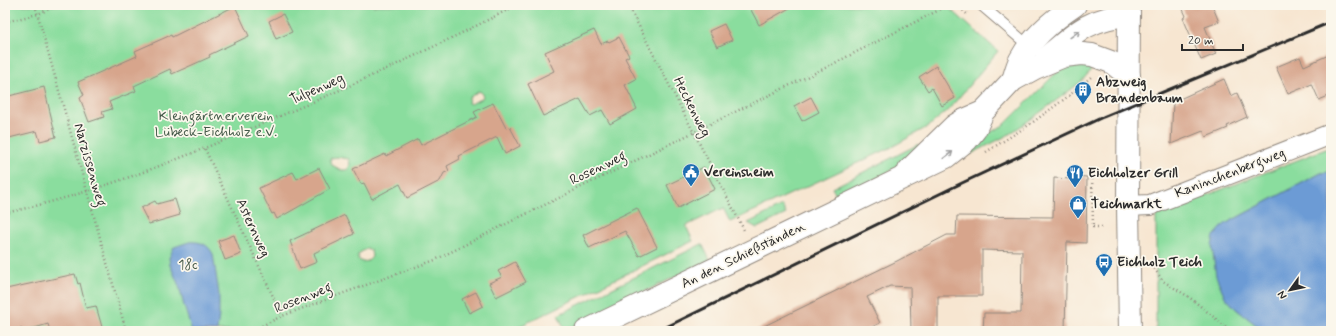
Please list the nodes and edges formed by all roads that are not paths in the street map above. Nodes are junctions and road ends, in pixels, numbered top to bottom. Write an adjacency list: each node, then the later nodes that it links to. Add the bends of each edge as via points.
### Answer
1 (981, 5): 4 (lane)
2 (1075, 5): 4 (street, An den Schießständen, via 1041,32)
3 (1129, 10): 5 (street, An den Schießständen, one-way to 3, via 1074,34 1090,24); 6 (street)
4 (1029, 46): 5 (lane); 7 (street, An den Schießständen, via 1019,61)
5 (1034, 68): 6 (street, An den Schießständen, via 1069,54 1082,54 1111,62); 7 (street, An den Schießständen)
6 (1129, 76): 9 (street)
7 (1013, 80): 10 (street, An den Schießständen, via 983,112 954,126 901,178)
8 (1331, 134): 9 (street, Kaninchenbergweg, via 1150,205)
9 (1128, 206): 11 (street)
10 (586, 331)
11 (1130, 331)

